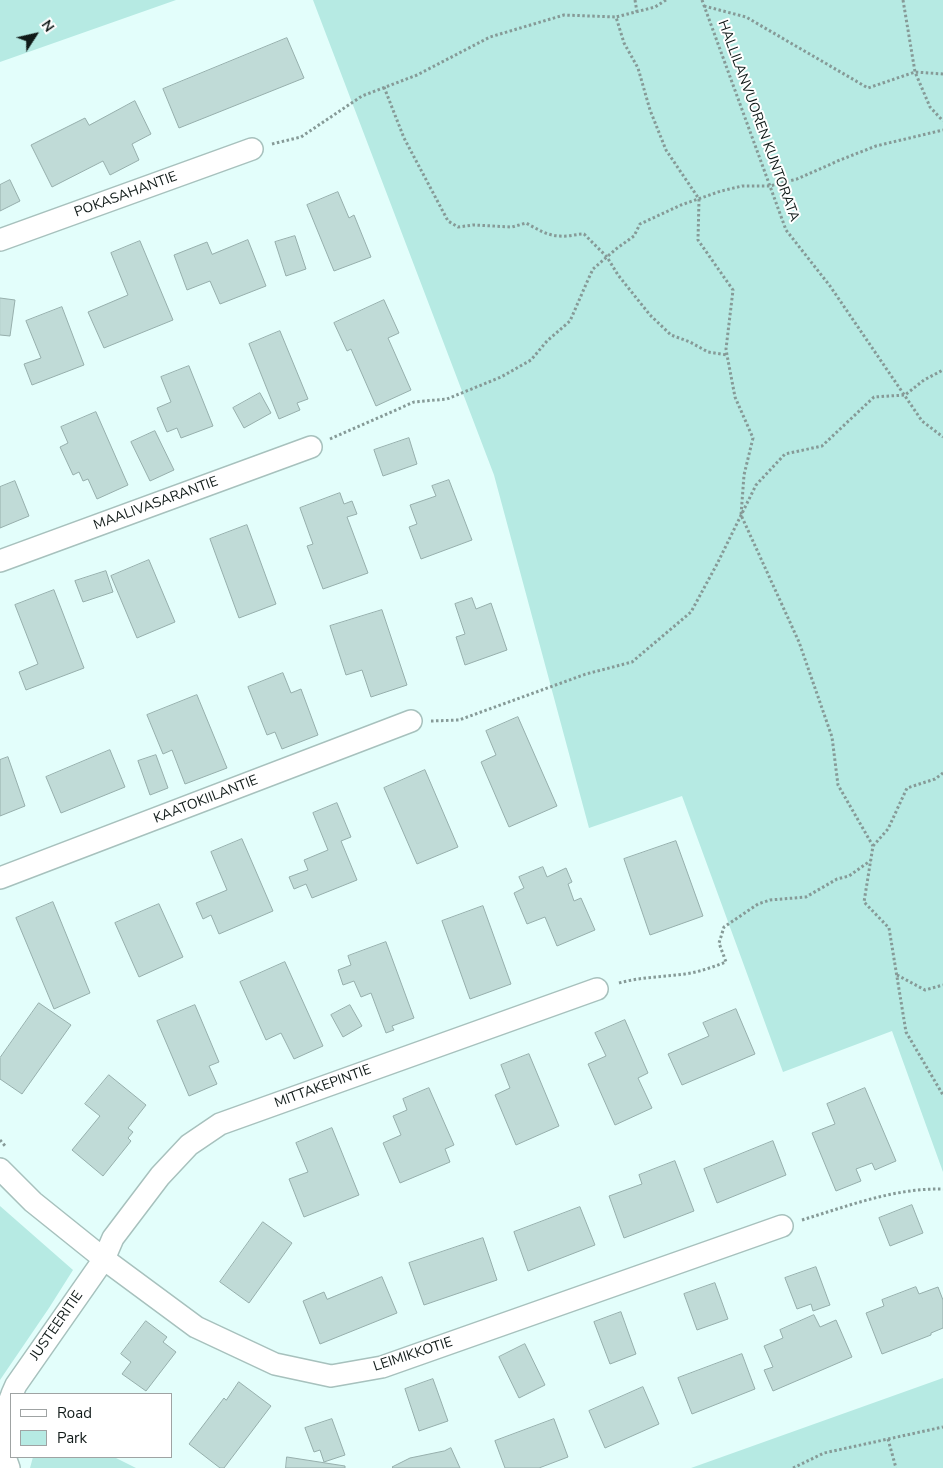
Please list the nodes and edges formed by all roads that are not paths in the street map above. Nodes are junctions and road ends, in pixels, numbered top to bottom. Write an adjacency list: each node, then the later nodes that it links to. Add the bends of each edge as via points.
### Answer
1 (252, 149): 2 (street, POKASAHANTIE)
2 (0, 240)
3 (311, 447): 4 (street, MAALIVASARANTIE)
4 (0, 561)
5 (411, 721): 6 (street, KAATOKIILANTIE)
6 (0, 878)
7 (597, 990): 10 (street, MITTAKEPINTIE, via 220,1124 189,1145 160,1176 113,1238)
8 (0, 1169): 10 (street, LEIMIKKOTIE, via 33,1202)
9 (782, 1226): 10 (street, LEIMIKKOTIE, via 382,1367 331,1376 275,1364 196,1327)
10 (104, 1259): 11 (street, JUSTEERITIE)
11 (13, 1393)
12 (10, 1400): 13 (street, JUSTEERITIE, via 3,1417 3,1451)
13 (9, 1468)

